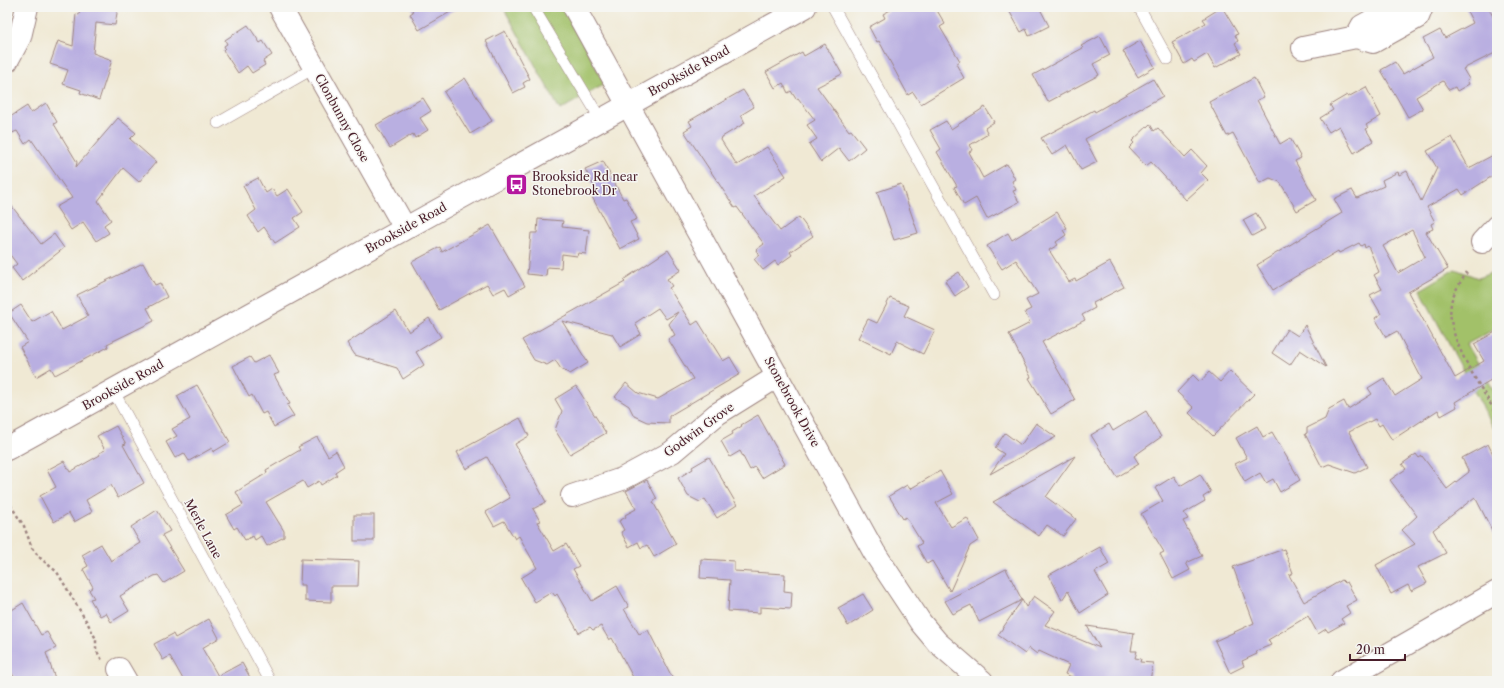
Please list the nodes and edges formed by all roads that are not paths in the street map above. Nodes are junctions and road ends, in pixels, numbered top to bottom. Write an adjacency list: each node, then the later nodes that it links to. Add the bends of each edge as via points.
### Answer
1 (27, 7): 13 (street, via 22,32)
2 (280, 7): 14 (street, Clonbunny Close)
3 (533, 7): 16 (lane)
4 (574, 7): 15 (street, Stonebrook Drive)
5 (805, 7): 15 (street, Brookside Road)
6 (833, 7): 21 (lane)
7 (1138, 7): 12 (lane)
8 (1397, 7): 10 (street, via 1362,26)
9 (1422, 7): 10 (street, via 1418,17 1373,42)
10 (1356, 38): 11 (street)
11 (1302, 48)
12 (1168, 59)
13 (7, 62)
14 (314, 68): 17 (lane); 19 (street, Clonbunny Close)
15 (628, 105): 16 (street, Brookside Road); 22 (street, Stonebrook Drive)
16 (601, 120): 19 (street, Brookside Road)
17 (218, 123)
18 (1497, 226): 20 (street)
19 (405, 228): 23 (street, Brookside Road)
20 (1482, 242)
21 (994, 295)
22 (778, 376): 25 (street, Godwin Grove, via 717,414 672,452 622,479); 28 (street, Stonebrook Drive, via 874,552 916,616 937,642)
23 (113, 390): 24 (street, Brookside Road); 27 (lane, Merle Lane)
24 (7, 449)
25 (572, 496)
26 (1497, 592): 29 (street)
27 (270, 681)
28 (982, 681)
29 (1342, 681)

